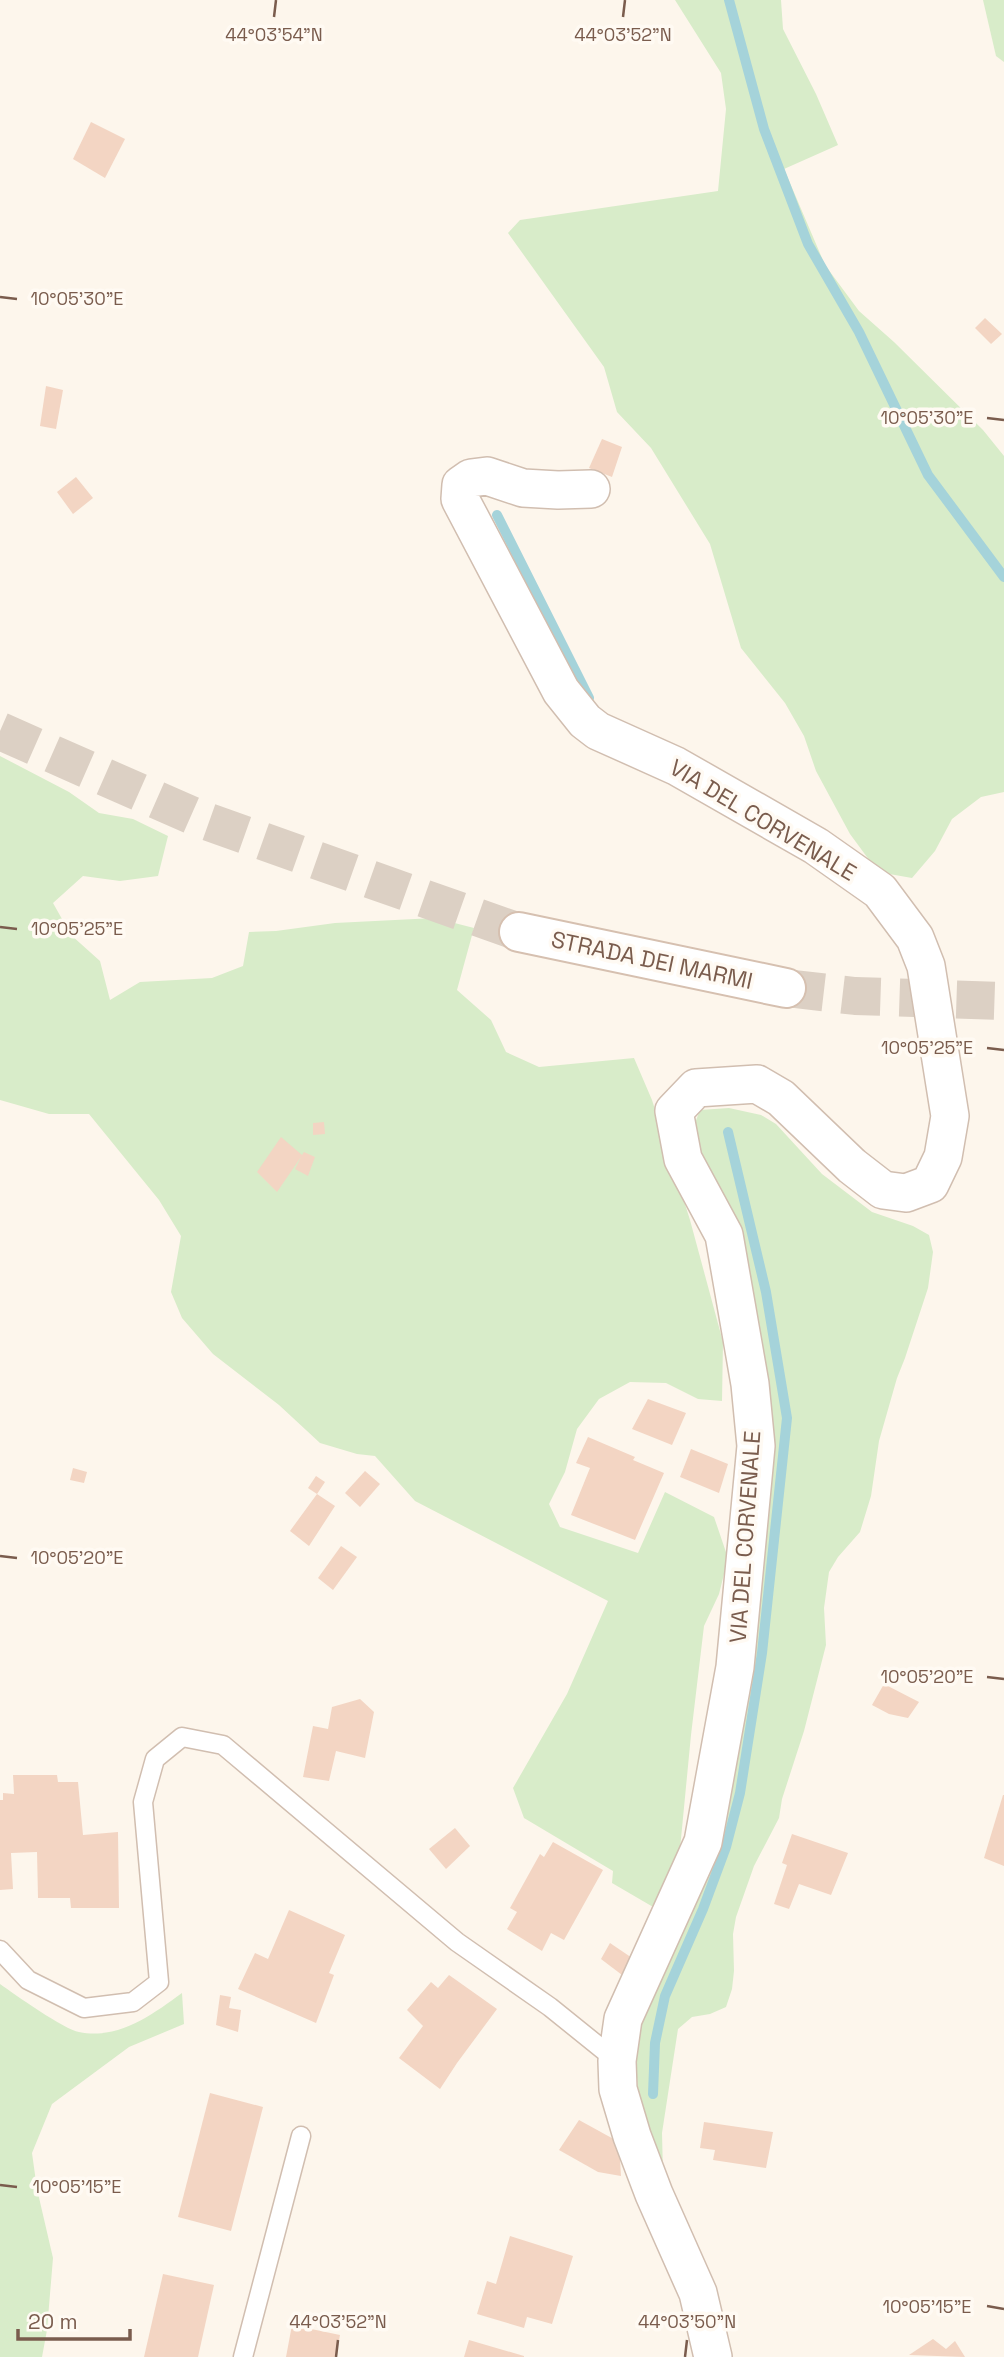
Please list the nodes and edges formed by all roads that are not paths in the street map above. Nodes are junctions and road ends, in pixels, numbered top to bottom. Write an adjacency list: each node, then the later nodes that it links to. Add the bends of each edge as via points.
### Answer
1 (591, 489): 5 (street, VIA DEL CORVENALE, via 523,488 487,476 461,485 460,499 561,691 585,721 677,766 816,846 880,891 915,938 926,966 950,1116 943,1157 930,1184 905,1194 883,1190 781,1098 757,1084 696,1088 674,1111 683,1159 724,1235 756,1446 735,1667 703,1842 623,2019)
2 (519, 932): 3 (main road, STRADA DEI MARMI)
3 (786, 988)
4 (0, 1950): 5 (lane, via 28,1980 84,2008 133,2002 159,1982 143,1802 155,1759 182,1737 223,1745 457,1942)
5 (617, 2061): 8 (street, VIA DEL CORVENALE, via 618,2088 632,2136 698,2293)
6 (301, 2136): 7 (lane)
7 (243, 2357)
8 (713, 2357)

